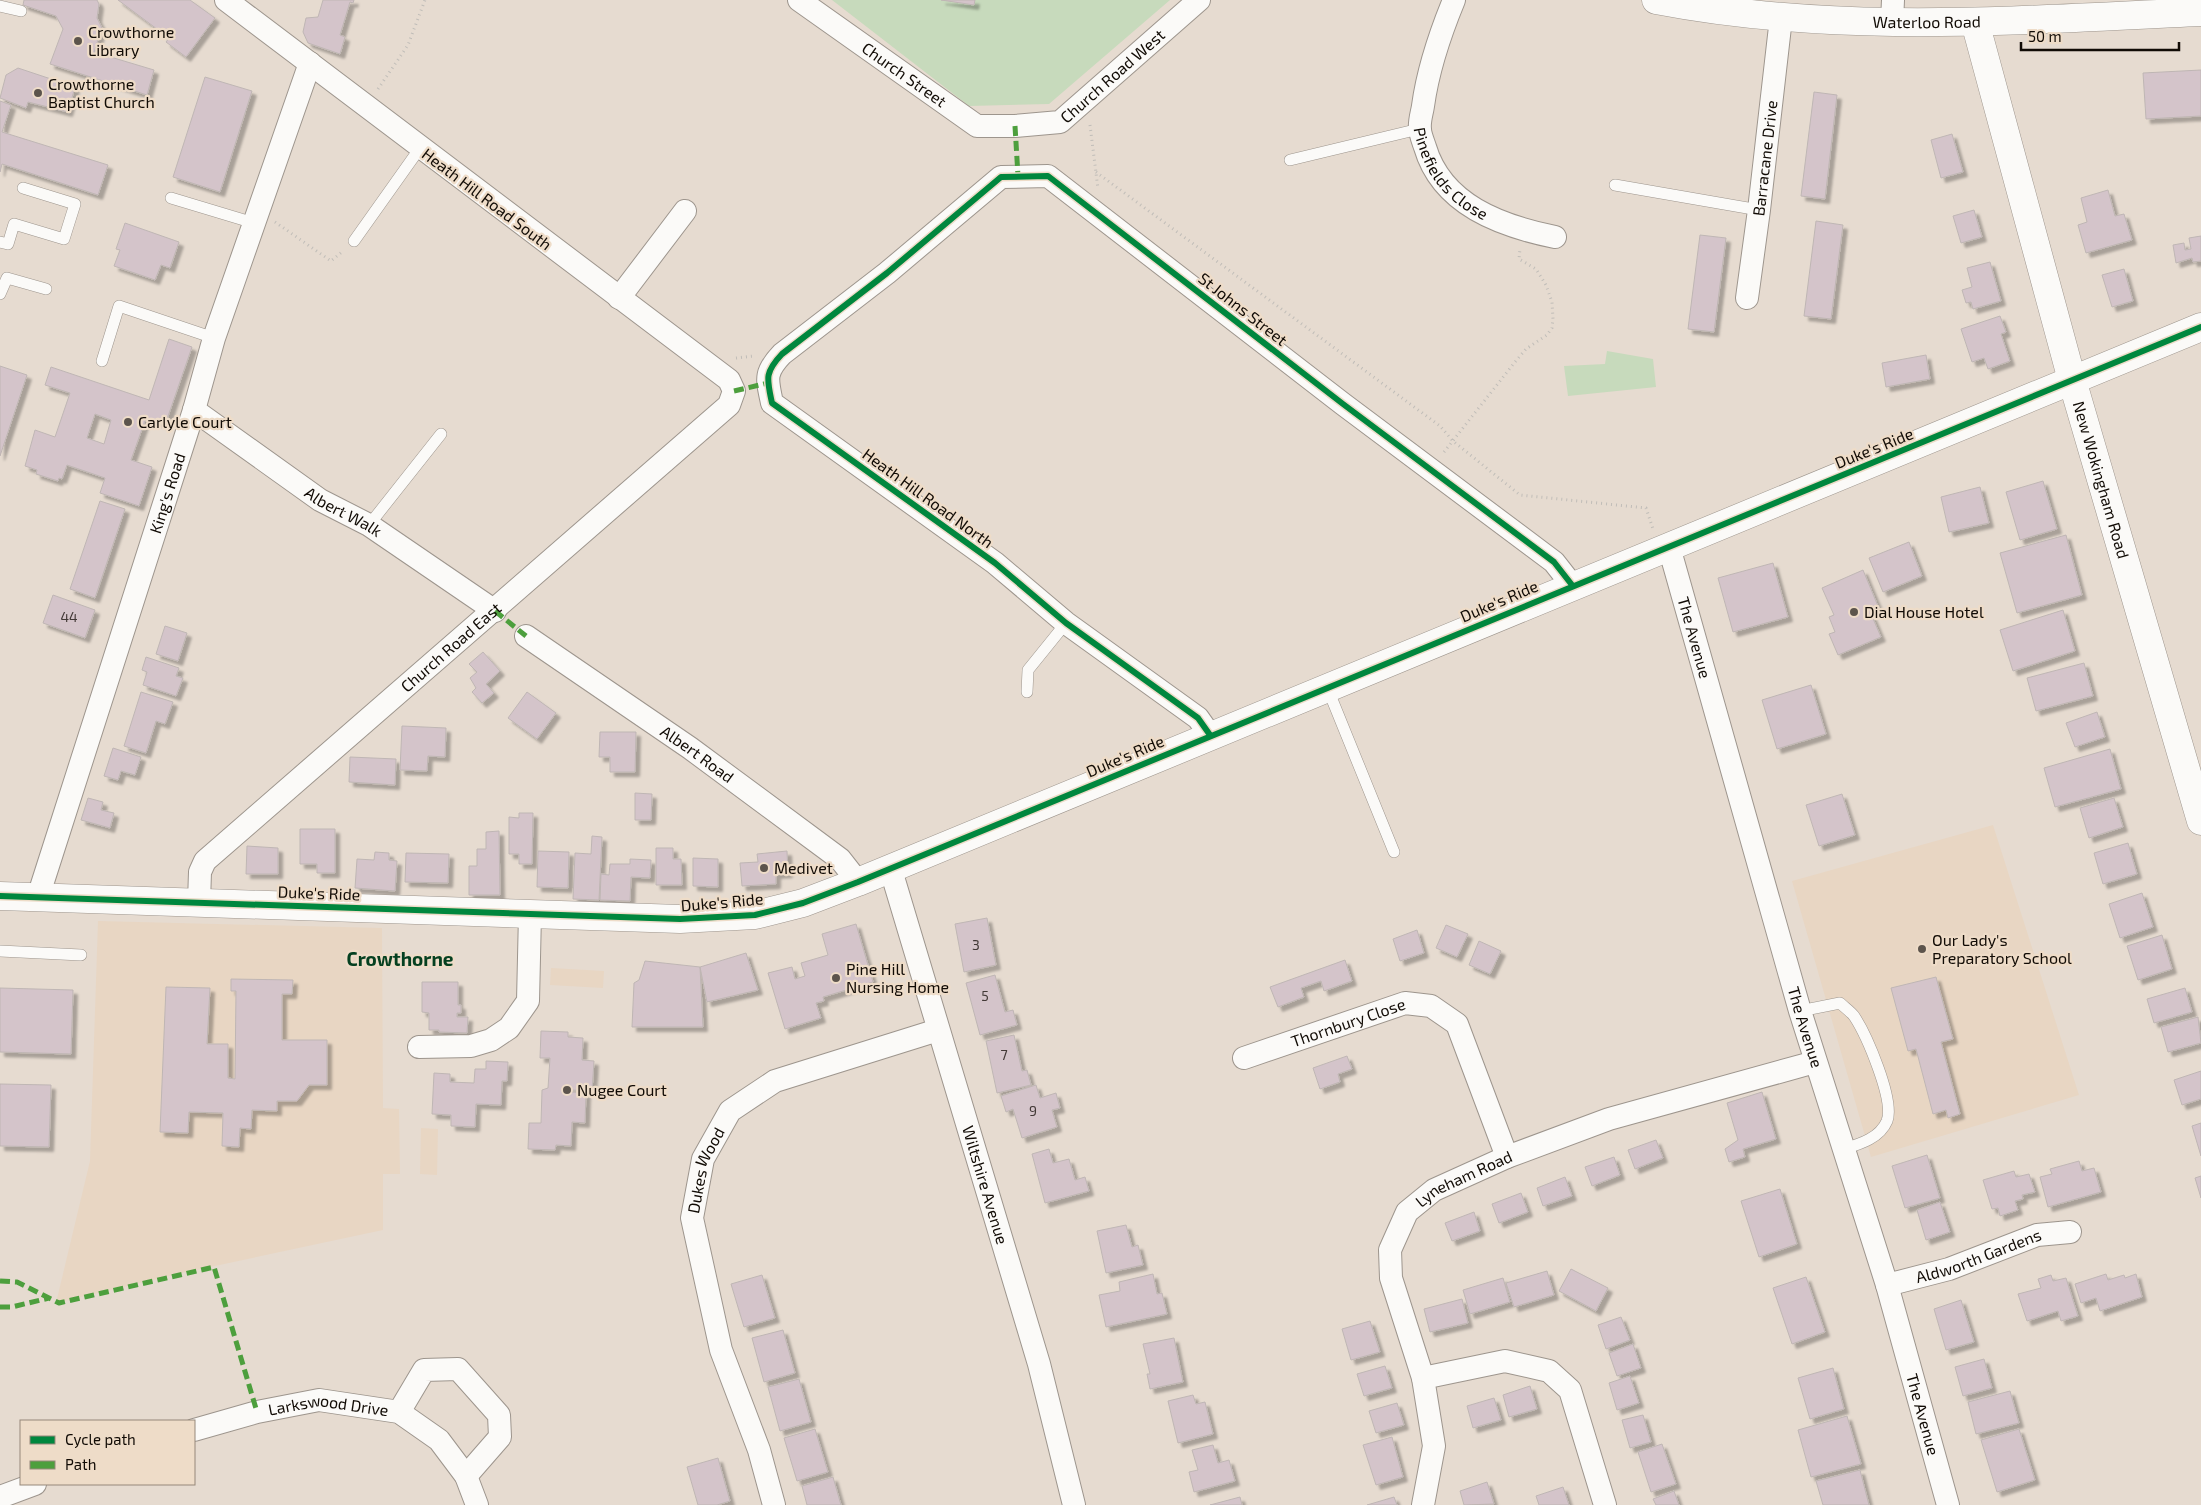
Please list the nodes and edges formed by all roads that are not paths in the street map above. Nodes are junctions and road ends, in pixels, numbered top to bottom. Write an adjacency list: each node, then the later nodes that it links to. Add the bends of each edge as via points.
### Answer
1 (799, 0): 13 (street, Church Street, via 978,126)
2 (1200, 0): 13 (street, Church Road West, via 1060,122)
3 (1454, 0): 14 (street, Pinefields Close, via 1425,89)
4 (1656, 0): 10 (main road, Waterloo Road, via 1711,11)
5 (234, 3): 12 (street, Heath Hill Road South)
6 (0, 6): 7 (lane)
7 (20, 11)
8 (1893, 11): 10 (main road, Waterloo Road, via 1838,22); 11 (main road, Waterloo Road)
9 (2201, 12): 11 (main road, Waterloo Road)
10 (1780, 18): 20 (street, Barracane Drive)
11 (1975, 22): 34 (main road, New Wokingham Road)
12 (310, 63): 15 (street, Heath Hill Road South); 22 (street, King's Road)
13 (1015, 126)
14 (1420, 129): 16 (lane); 23 (street, Pinefields Close, via 1430,164 1454,194 1490,218)
15 (420, 148): 24 (lane); 29 (street, Heath Hill Road South)
16 (1290, 160)
17 (1615, 185): 20 (lane)
18 (23, 188): 25 (lane, via 75,204 64,238 14,224 8,244)
19 (171, 198): 22 (lane)
20 (1759, 210): 30 (street, Barracane Drive)
21 (685, 211): 29 (street)
22 (256, 217): 32 (street, King's Road)
23 (1555, 237)
24 (354, 241)
25 (0, 242)
26 (887, 273): 40 (street, St Johns Street, via 1001,177 1048,176 1554,562); 42 (street, Heath Hill Road North, via 770,366 768,383 772,403 995,563)
27 (46, 289): 28 (lane, via 7,278)
28 (0, 294)
29 (619, 298): 35 (street, Heath Hill Road South, via 729,380 734,391)
30 (1746, 298)
31 (2201, 327): 34 (main road, Duke's Ride)
32 (214, 338): 33 (lane, via 119,306); 36 (street, King's Road)
33 (102, 361)
34 (2072, 380): 39 (main road, Duke's Ride); 47 (main road, New Wokingham Road)
35 (729, 405): 41 (street, Church Road East)
36 (194, 410): 38 (street, Albert Walk, via 320,500); 53 (street, King's Road)
37 (441, 434): 38 (lane)
38 (369, 525): 41 (street, Albert Walk)
39 (1665, 549): 40 (main road, Duke's Ride); 58 (street, The Avenue)
40 (1572, 585): 44 (main road, Duke's Ride)
41 (495, 611): 54 (street, Church Road East, via 204,861 200,872)
42 (1066, 623): 45 (lane, via 1028,670); 46 (street, Heath Hill Road North, via 1198,718)
43 (526, 636): 51 (street, Albert Road, via 690,748 840,859)
44 (1327, 687): 46 (main road, Duke's Ride); 49 (lane)
45 (1027, 692)
46 (1210, 735): 50 (main road, Duke's Ride)
47 (2194, 769): 48 (main road, New Wokingham Road)
48 (2201, 821)
49 (1394, 852)
50 (890, 867): 51 (main road, Duke's Ride); 59 (street, Wiltshire Avenue)
51 (858, 882): 55 (main road, Duke's Ride, via 803,903 755,915 680,919)
52 (0, 896): 53 (main road, Duke's Ride)
53 (38, 898): 54 (main road, Duke's Ride)
54 (199, 902): 55 (main road, Duke's Ride)
55 (530, 914): 60 (street, via 528,1002 509,1028 491,1040 471,1046)
56 (0, 951): 57 (lane)
57 (81, 955)
58 (1800, 1011): 62 (street, The Avenue); 63 (lane, via 1840,1003 1853,1015 1869,1046 1886,1093 1889,1111 1882,1128 1867,1142)
59 (938, 1030): 74 (street, Dukes Wood, via 775,1081 730,1111 703,1159 692,1218 720,1350 759,1450); 75 (street, Wiltshire Avenue, via 1039,1364)
60 (419, 1047)
61 (1244, 1058): 64 (street, Thornbury Close, via 1405,1003 1431,1006 1457,1024)
62 (1815, 1062): 63 (street, The Avenue); 64 (street, Lyneham Road, via 1609,1119)
63 (1844, 1149): 66 (street, The Avenue)
64 (1507, 1157): 67 (street, Lyneham Road, via 1434,1190 1406,1212 1390,1250 1391,1278)
65 (2070, 1232): 66 (street, Aldworth Gardens, via 2037,1235 1949,1269)
66 (1887, 1284): 78 (street, The Avenue)
67 (1423, 1378): 76 (street, Lyneham Road, via 1434,1446); 77 (street, via 1505,1361 1549,1371 1570,1390)
68 (399, 1412): 69 (street, Larkswood Drive, via 318,1400 257,1412); 70 (street, Larkswood Drive, via 439,1440); 70 (street, via 424,1370 458,1370 499,1415 500,1437)
69 (195, 1430)
70 (466, 1476): 73 (street, Larkswood Drive)
71 (32, 1485): 72 (street)
72 (0, 1496)
73 (477, 1505)
74 (774, 1505)
75 (1074, 1505)
76 (1423, 1505)
77 (1604, 1505)
78 (1948, 1505)

